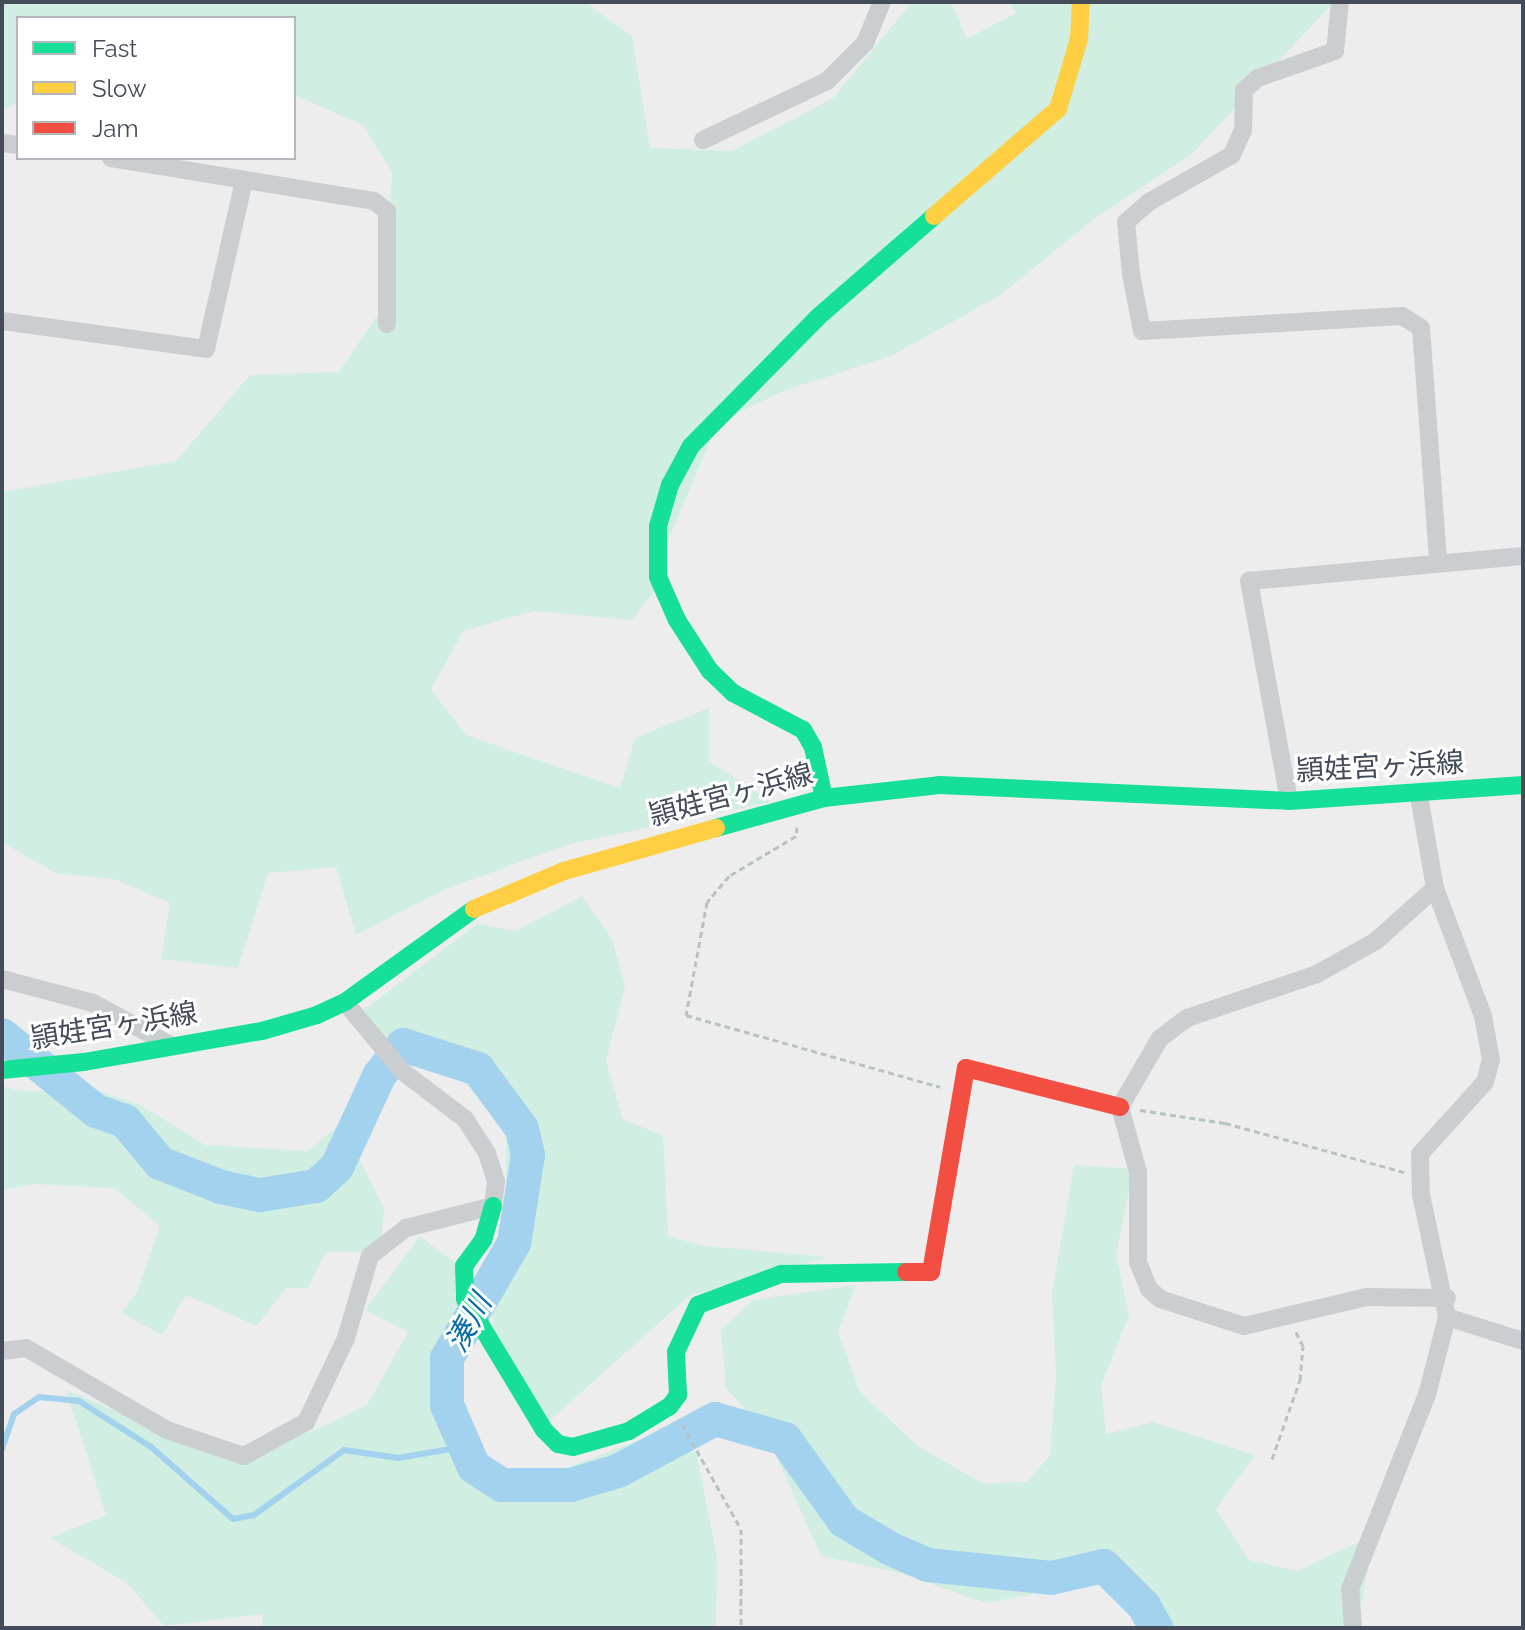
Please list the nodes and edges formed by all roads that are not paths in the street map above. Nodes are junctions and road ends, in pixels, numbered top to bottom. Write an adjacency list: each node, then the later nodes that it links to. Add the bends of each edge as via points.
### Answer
1 (882, 2): 4 (street, via 859,51 827,81)
2 (1081, 2): 13 (street, via 1079,39 1058,109 818,317 691,446 670,485 658,526 658,577 677,620 710,671 733,693 803,730 813,747)
3 (1340, 2): 10 (street, via 1335,51 1258,78 1244,90 1243,130 1232,155 1149,202 1126,222 1131,274 1142,331 1402,316 1421,328)
4 (703, 140)
5 (123, 160): 6 (street)
6 (244, 180): 7 (street, via 206,349); 8 (street, via 371,199 387,211)
7 (2, 321)
8 (387, 324)
9 (1523, 556): 10 (street)
10 (1438, 562): 14 (street, via 1249,581)
11 (1523, 785): 12 (street, 頴娃宮ヶ浜線)
12 (1419, 796): 14 (street, 頴娃宮ヶ浜線); 15 (street)
13 (824, 798): 14 (street, 頴娃宮ヶ浜線, via 939,785); 17 (street, 頴娃宮ヶ浜線, via 564,871 474,909)
14 (1289, 801)
15 (1435, 888): 20 (street, via 1376,941 1317,974 1187,1018 1160,1038); 22 (street, via 1483,1016 1491,1060 1485,1082 1420,1154 1418,1175)
16 (2, 979): 18 (street, via 93,1003)
17 (345, 1002): 18 (street, 頴娃宮ヶ浜線, via 262,1031); 21 (street, via 402,1071 456,1111 487,1153 496,1181)
18 (172, 1046): 19 (street, 頴娃宮ヶ浜線)
19 (2, 1070)
20 (1120, 1107): 21 (street, via 966,1068 931,1272 808,1270 781,1274 698,1305 676,1352 678,1395 670,1406 629,1431 592,1444 558,1444 544,1430 465,1299 464,1266 483,1240); 22 (street, via 1138,1172 1138,1262 1149,1289 1160,1299 1229,1324 1289,1318 1367,1297)
21 (493, 1206): 24 (street, via 406,1228 370,1256 346,1338 306,1422 244,1456 167,1430 26,1348)
22 (1447, 1308): 23 (street); 25 (street, via 1427,1395 1350,1589)
23 (1523, 1341)
24 (2, 1351)
25 (1353, 1628)

